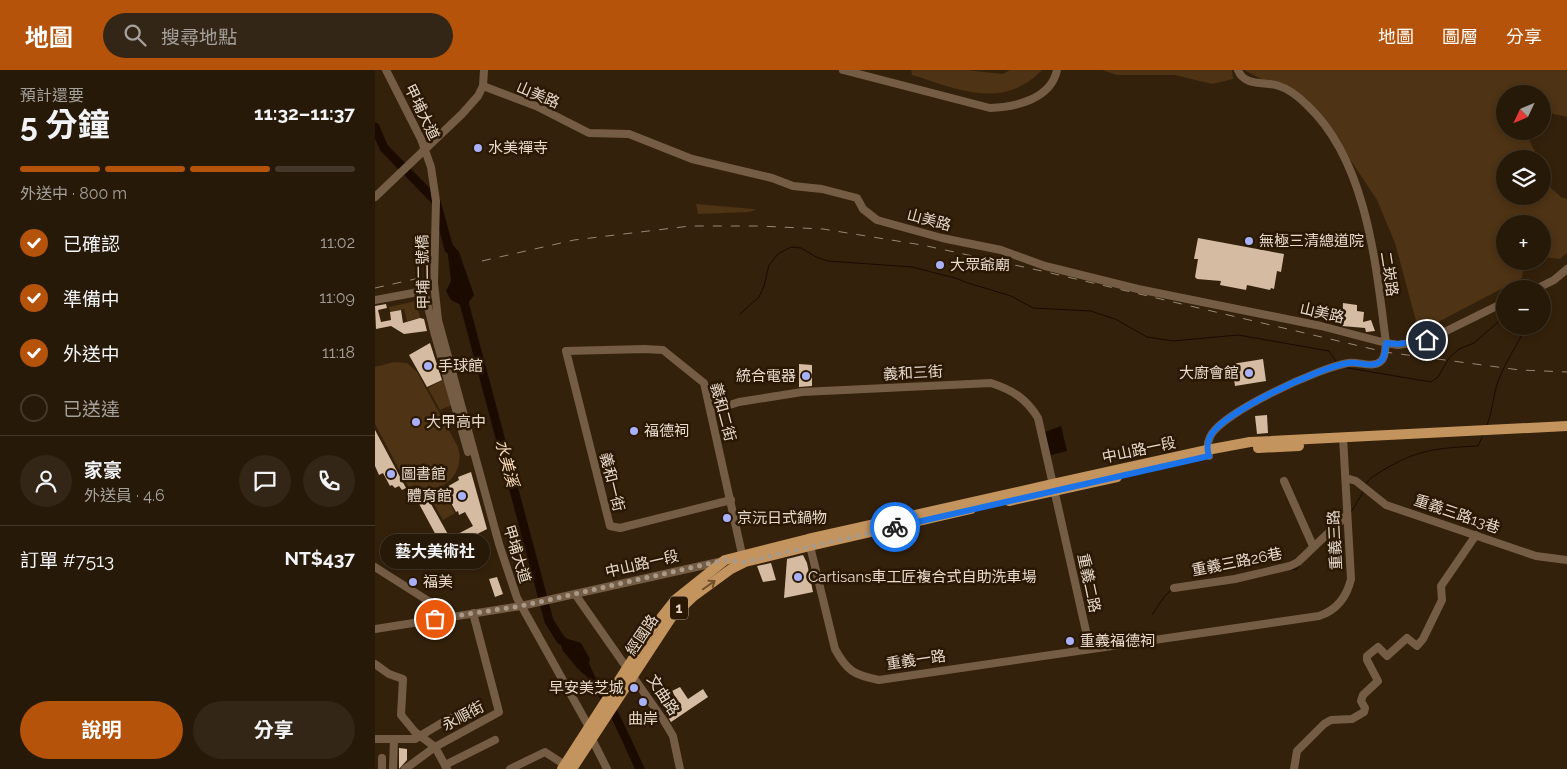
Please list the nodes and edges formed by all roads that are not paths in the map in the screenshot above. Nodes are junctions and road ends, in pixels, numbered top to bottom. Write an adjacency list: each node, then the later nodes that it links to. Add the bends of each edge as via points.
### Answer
1 (386, 70): 7 (street, 甲埔大道)
2 (484, 70): 6 (street)
3 (843, 70): 4 (street, via 990,108 1005,107 1041,95 1051,87)
4 (1057, 70)
5 (1238, 70): 14 (street, 二崁路, via 1255,82 1278,85 1305,103 1324,122 1345,156 1360,192)
6 (483, 86): 7 (street, via 462,114); 14 (street, 山美路, via 536,106 589,133 629,134 691,158 793,186 857,198 863,209 886,223 1001,250 1045,266 1097,279 1321,326)
7 (423, 151): 8 (street, 甲埔大道); 9 (street)
8 (431, 167): 16 (street, 甲埔二號橋, via 436,201 436,308)
9 (375, 197)
10 (1566, 267): 11 (street)
11 (1550, 280)
12 (375, 300): 27 (street, via 425,291 481,498)
13 (1496, 306): 14 (street, 山美路, via 1427,340)
14 (1386, 343): 21 (street, via 1384,356 1375,365 1348,363 1299,379 1231,416 1210,436)
15 (566, 351): 17 (street, 義和二街, via 663,350 704,383); 25 (street, 義和一街, via 610,526 620,528)
16 (460, 404): 27 (street, 甲埔大道)
17 (711, 412): 24 (street, 義和三街, via 739,402 802,392 991,383 1019,395 1038,418); 25 (street, 義和二街)
18 (1567, 426): 20 (main road, 中山路一段 / 1)
19 (1567, 432): 20 (main road, 中山路一段 / 1)
20 (1343, 440): 21 (main road, 中山路一段 / 1); 22 (street, 重義三路)
21 (1208, 453): 24 (main road, 中山路一段 / 1)
22 (1346, 478): 26 (street, 重義三路); 28 (street, 重義三路13巷, via 1356,481 1386,504)
23 (1283, 481): 30 (street)
24 (1054, 487): 29 (main road, 中山路一段 / 1); 31 (main road, 中山路一段 / 1); 41 (street, 重義二路)
25 (731, 500): 31 (street, 義和二街)
26 (1347, 516): 30 (street, 重義三路26巷); 41 (street, 重義三路, via 1351,579 1348,590 1329,613)
27 (492, 519): 37 (street, 甲埔大道, via 513,590)
28 (1476, 534): 33 (street, 重義三路13巷, via 1536,556); 61 (street, via 1441,586 1442,600 1423,639 1417,646 1407,638 1387,656 1378,647 1367,656 1378,681 1363,695 1364,712 1352,719 1331,720 1324,724 1297,751)
29 (811, 546): 31 (main road, 中山路一段 / 1); 41 (street, 重義一路, via 835,649 842,662 858,675 879,680)
30 (1313, 546): 35 (street, 重義三路26巷, via 1290,566)
31 (744, 558): 32 (main road, 中山路一段 / 1); 43 (main road, 經國路 / 1, one-way to 31, via 681,607)
32 (725, 560): 36 (street, 中山路一段); 43 (main road, 經國路 / 1, via 675,600 652,629)
33 (1567, 560)
34 (375, 567): 39 (street)
35 (1174, 588)
36 (575, 594): 37 (street, 中山路一段); 43 (street, 文曲路)
37 (525, 605): 38 (street); 45 (street, 甲埔大道)
38 (473, 614): 39 (street); 51 (street, 永順街, via 499,712)
39 (452, 616): 40 (street)
40 (375, 629)
41 (1090, 649)
42 (375, 664): 46 (street, via 403,679 401,715)
43 (630, 672): 45 (main road, 經國路 / 1); 60 (street, 文曲路, via 673,736)
44 (450, 718): 46 (street)
45 (594, 724): 48 (main road, 1); 54 (main road, 1)
46 (419, 735): 49 (street, via 415,739); 51 (street)
47 (375, 738): 49 (street)
48 (592, 738): 54 (main road, 1); 59 (street)
49 (394, 739): 56 (street)
50 (495, 740): 53 (street)
51 (435, 746): 53 (street); 57 (street, 永順街)
52 (382, 758): 55 (street)
53 (446, 767)
54 (566, 768): 58 (street, via 545,752)
55 (382, 769)
56 (393, 769)
57 (405, 769)
58 (509, 769)
59 (607, 769)
60 (680, 769)
61 (1294, 769)

